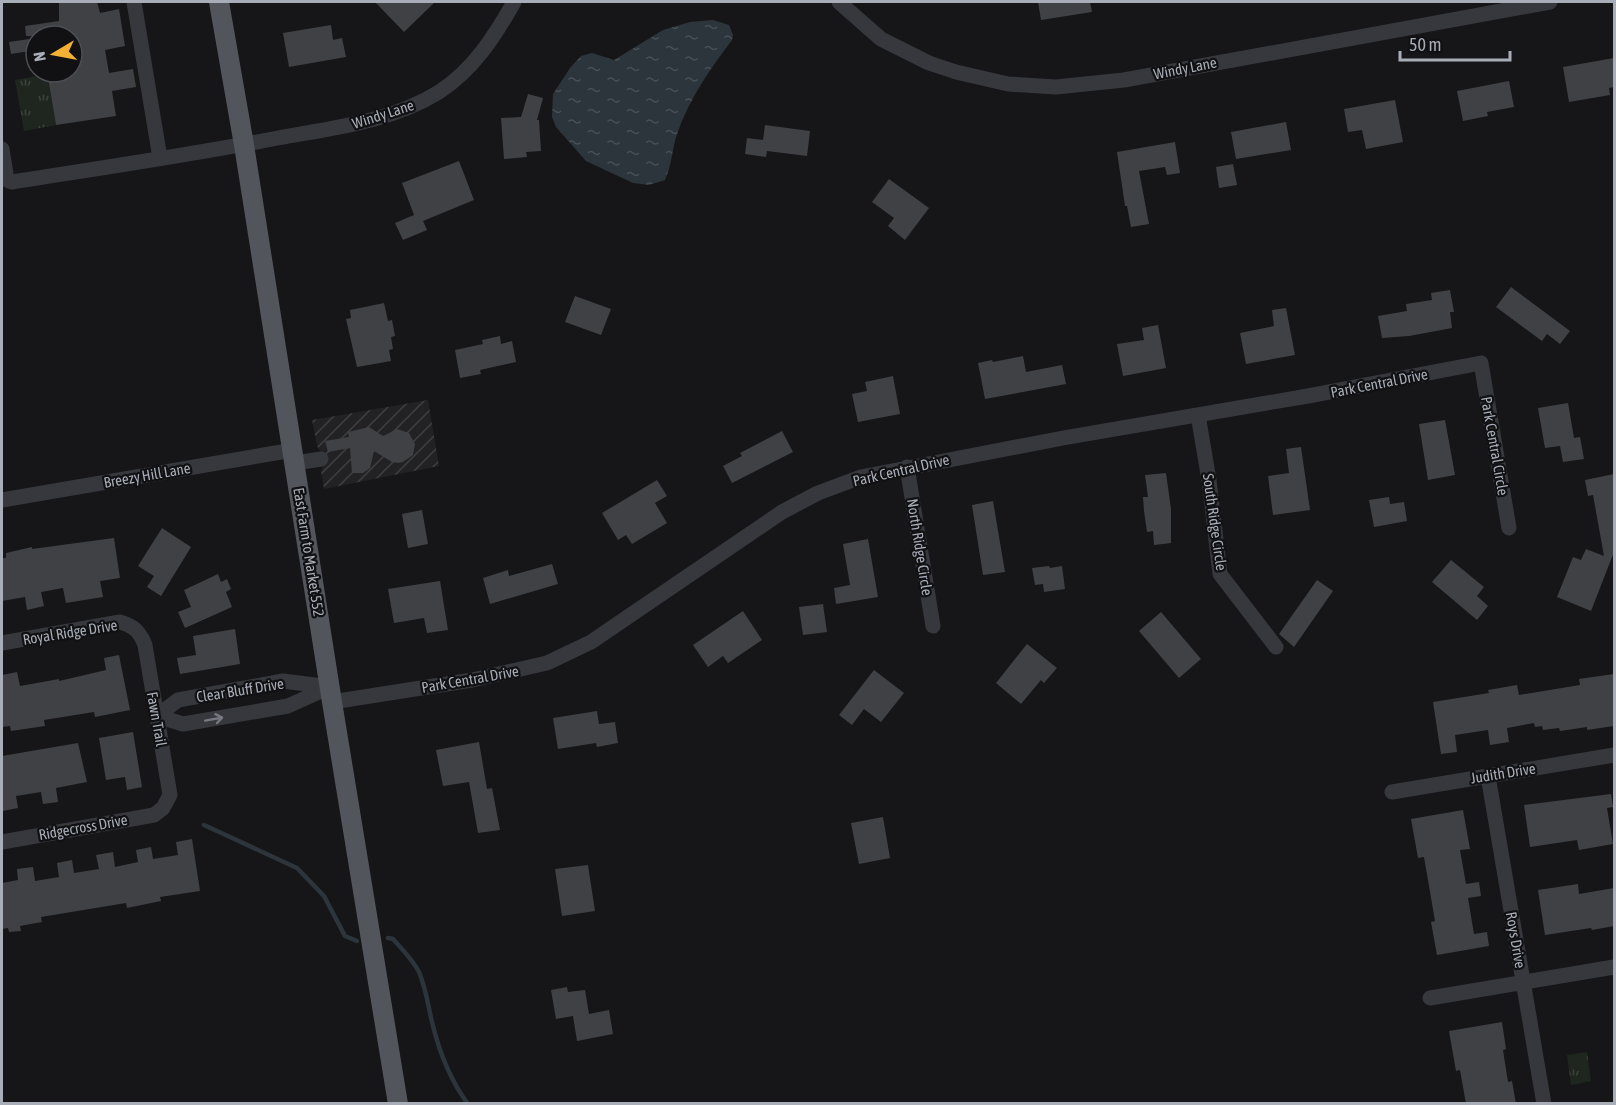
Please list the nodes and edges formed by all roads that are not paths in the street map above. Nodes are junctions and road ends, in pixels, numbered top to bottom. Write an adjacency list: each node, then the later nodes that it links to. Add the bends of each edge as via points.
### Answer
1 (134, 2): 8 (street)
2 (219, 2): 6 (main road, East Farm to Market 552)
3 (514, 2): 6 (street, Windy Lane, via 495,36 473,62 436,94 403,110 358,124)
4 (838, 2): 5 (street, Windy Lane, via 881,39 928,63 1008,84 1056,87 1124,80)
5 (1550, 2)
6 (244, 144): 8 (street, Windy Lane); 11 (main road, East Farm to Market 552)
7 (2, 149): 8 (street, Windy Lane, via 7,180 12,182)
8 (160, 158)
9 (1481, 363): 10 (street, Park Central Drive); 15 (street, Park Central Circle)
10 (1198, 415): 13 (street, Park Central Drive); 19 (street, South Ridge Circle, via 1220,574)
11 (294, 457): 12 (street, Breezy Hill Lane); 14 (street, Breezy Hill Lane); 20 (main road, East Farm to Market 552)
12 (321, 459)
13 (907, 467): 16 (street, North Ridge Circle); 20 (street, Park Central Drive, via 861,477 782,512 591,642 547,663 472,680)
14 (2, 500)
15 (1509, 528)
16 (933, 626)
17 (136, 629): 18 (street, Royal Ridge Drive, via 120,622); 21 (street, Fawn Trail, via 145,645)
18 (2, 643)
19 (1276, 647)
20 (331, 695): 21 (street, Clear Bluff Drive, one-way to 20, via 183,724); 21 (street, Clear Bluff Drive, via 283,681 178,700); 30 (main road, East Farm to Market 552)
21 (157, 716): 25 (street, Fawn Trail, via 170,795)
22 (1614, 755): 23 (street, Judith Drive)
23 (1488, 776): 24 (street, Judith Drive); 28 (street, Roys Drive)
24 (1392, 792)
25 (163, 808): 26 (street, Ridgecross Drive, via 149,816)
26 (2, 842)
27 (1614, 967): 28 (street)
28 (1523, 982): 29 (street); 31 (street, Roys Drive)
29 (1430, 998)
30 (398, 1104)
31 (1544, 1104)

